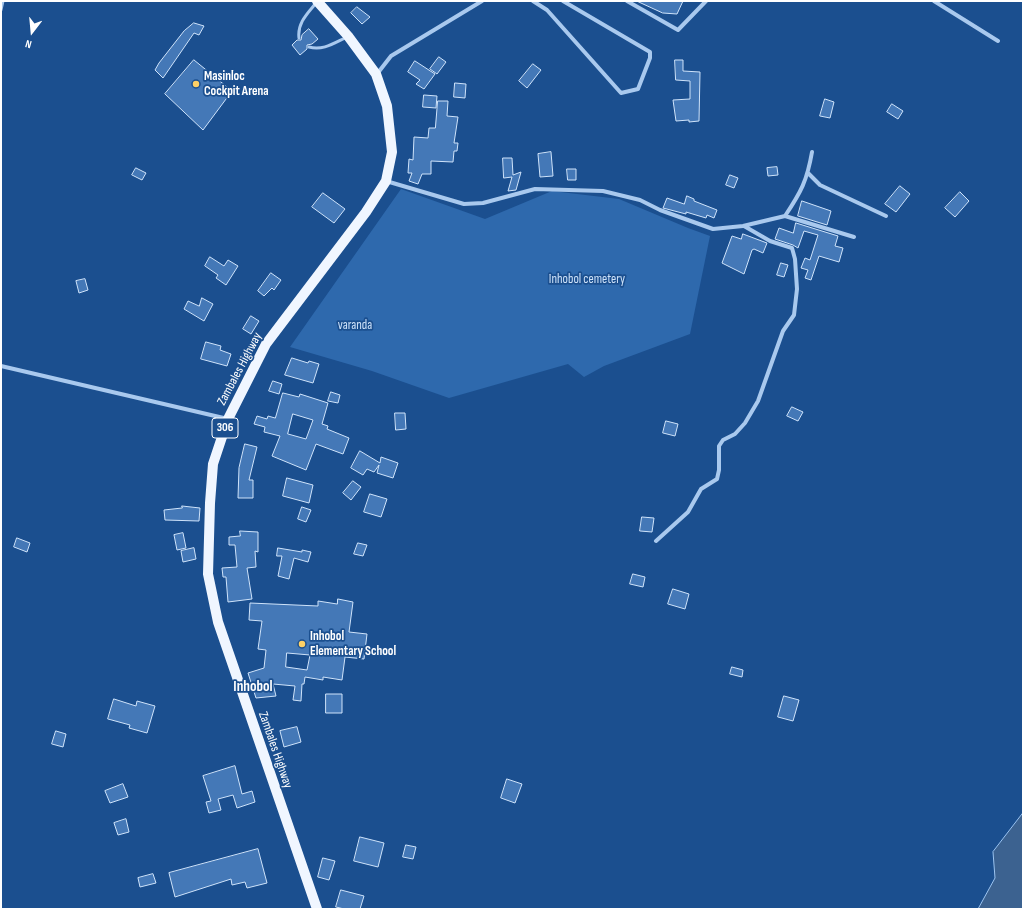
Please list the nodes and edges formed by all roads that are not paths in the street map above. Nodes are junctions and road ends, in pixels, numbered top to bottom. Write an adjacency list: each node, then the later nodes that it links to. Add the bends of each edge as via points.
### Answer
1 (2, 1): 9 (lane)
2 (317, 1): 10 (main road, Zambales Highway / 306); 11 (lane, via 301,23 298,30)
3 (482, 1): 14 (street, via 391,56)
4 (533, 1): 5 (street, via 548,10 621,93 638,89 650,52)
5 (563, 1)
6 (627, 1): 7 (street, via 678,30)
7 (704, 1)
8 (934, 1): 12 (street)
9 (1, 10)
10 (348, 36): 13 (lane, via 325,48 316,50); 14 (main road, Zambales Highway / 306)
11 (299, 38)
12 (998, 41)
13 (308, 47)
14 (376, 74): 17 (main road, Zambales Highway / 306, via 387,106 392,152)
15 (812, 152): 16 (street)
16 (808, 173): 18 (street, via 802,190); 19 (street, via 820,185)
17 (386, 180): 20 (street, via 464,204 483,203 535,189 603,191 640,200 713,229); 23 (main road, Zambales Highway / 306, via 366,212 266,344)
18 (785, 216): 20 (street); 21 (street)
19 (886, 216)
20 (743, 226): 24 (street, via 770,241 792,248 798,289 794,315 783,331 758,401 745,423 719,446 717,479 701,489 688,512)
21 (854, 237)
22 (1, 366): 23 (street)
23 (228, 419): 25 (main road, Zambales Highway / 306, via 213,464 208,574 218,622)
24 (656, 541)
25 (317, 909)

